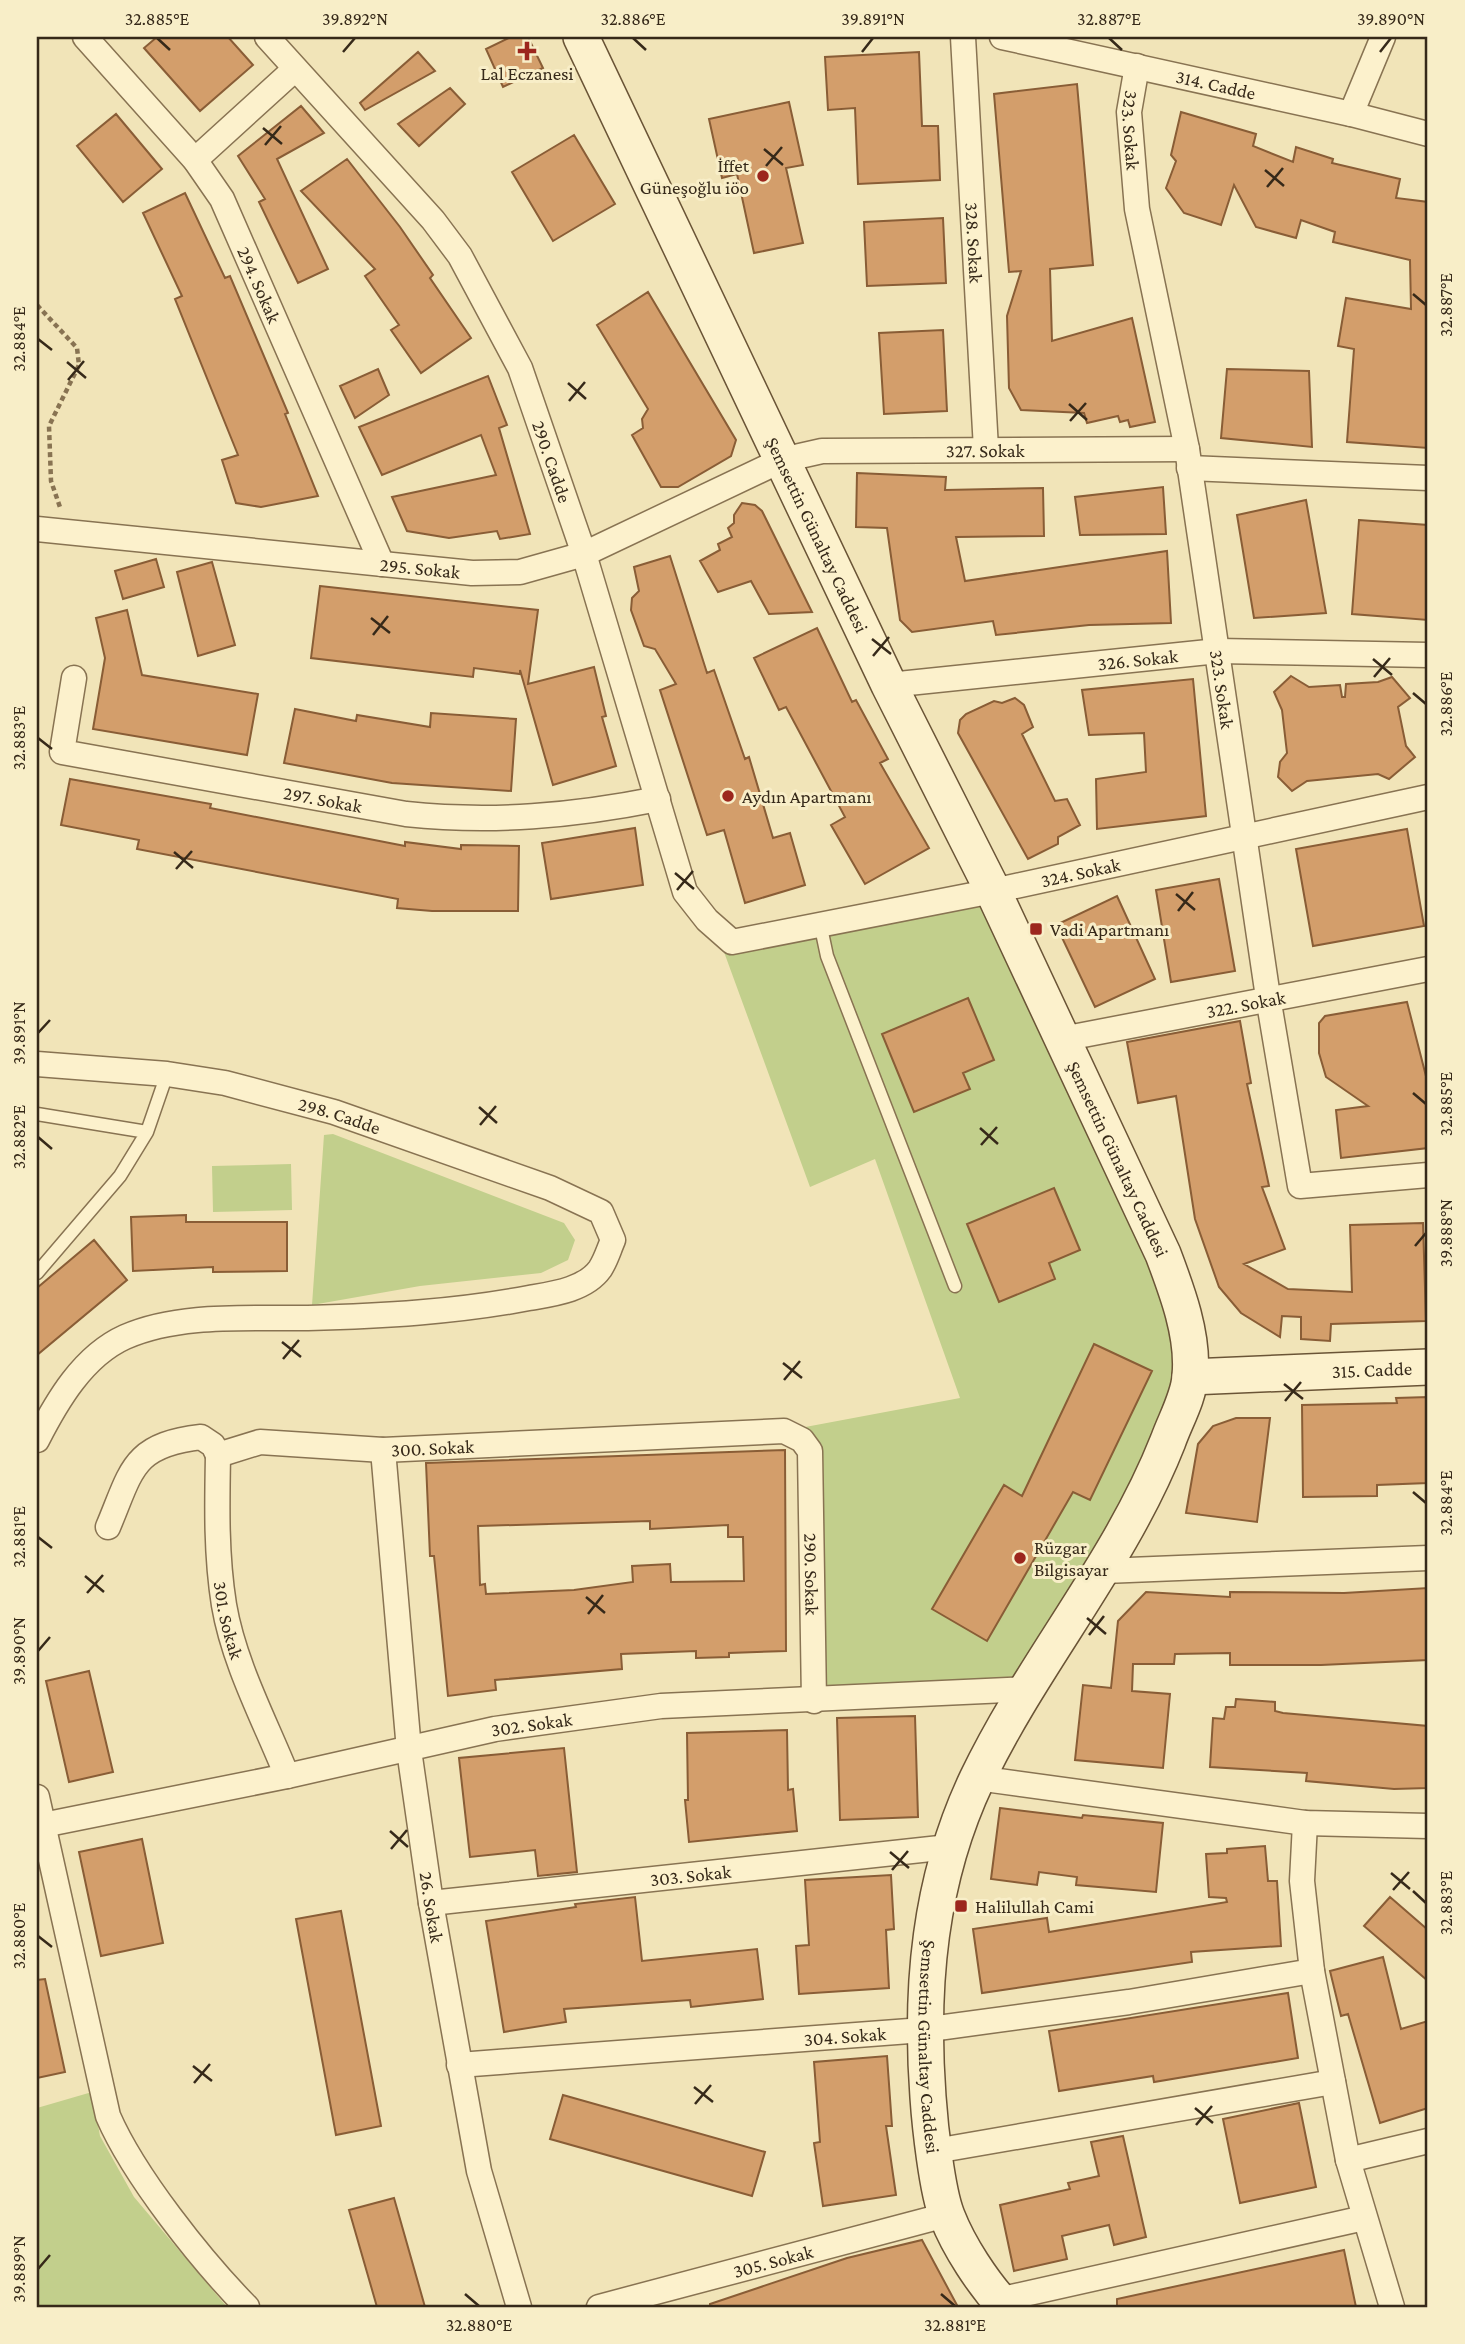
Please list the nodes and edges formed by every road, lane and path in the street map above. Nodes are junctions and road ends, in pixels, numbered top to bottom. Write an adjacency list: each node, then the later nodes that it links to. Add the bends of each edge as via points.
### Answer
1 (85, 37): 11 (street, 294. Sokak)
2 (267, 37): 8 (street, 290. Cadde)
3 (580, 37): 15 (street, Şemsettin Günaltay Caddesi)
4 (963, 37): 13 (street, 328. Sokak)
5 (1002, 37): 7 (street, 314. Cadde)
6 (1383, 37): 9 (street)
7 (1137, 66): 9 (street, 314. Cadde); 14 (street, 323. Sokak, via 1129,112 1132,172)
8 (295, 69): 11 (street); 19 (street, 290. Cadde, via 433,220 460,257 520,368)
9 (1351, 114): 10 (street, 314. Cadde)
10 (1428, 134)
11 (195, 160): 20 (street, 294. Sokak, via 222,198)
12 (37, 305): 18 (path, via 77,348 79,365 48,426 51,481)
13 (986, 449): 14 (street, 327. Sokak); 15 (street, 327. Sokak, via 822,451)
14 (1188, 459): 16 (street, 327. Sokak); 21 (street, 323. Sokak)
15 (782, 460): 19 (street, 295. Sokak); 24 (street, Şemsettin Günaltay Caddesi)
16 (1428, 478)
17 (37, 529): 18 (street, 295. Sokak)
18 (70, 534): 20 (street, 295. Sokak)
19 (584, 554): 20 (street, 295. Sokak, via 520,572 472,573); 26 (street, 290. Cadde)
20 (382, 564)
21 (1218, 650): 22 (street, 326. Sokak); 24 (street, 326. Sokak); 27 (street, 323. Sokak)
22 (1428, 655)
23 (74, 678): 26 (street, 297. Sokak, via 62,752 406,814 457,819 517,820)
24 (889, 685): 28 (street, Şemsettin Günaltay Caddesi)
25 (1428, 796): 27 (street, 324. Sokak)
26 (658, 799): 30 (street, 290. Cadde, via 685,892 706,920)
27 (1246, 835): 28 (street, 324. Sokak); 32 (street, 323. Sokak)
28 (993, 891): 29 (street, 324. Sokak); 33 (street, Şemsettin Günaltay Caddesi)
29 (820, 923): 30 (street, 324. Sokak); 40 (lane, via 827,956)
30 (732, 942)
31 (1428, 969): 32 (street, 322. Sokak)
32 (1268, 997): 33 (street, 322. Sokak); 38 (street, 323. Sokak, via 1300,1186)
33 (1062, 1039): 42 (street, Şemsettin Günaltay Caddesi, via 1163,1254 1184,1309)
34 (37, 1065): 35 (street, 298. Cadde)
35 (167, 1074): 37 (lane); 43 (street, 298. Cadde, via 225,1083 334,1112 550,1188 601,1212 613,1240 600,1270 569,1290 476,1308 178,1322 124,1337 78,1374)
36 (37, 1114): 37 (lane)
37 (147, 1132): 39 (lane, via 120,1177)
38 (1428, 1175)
39 (37, 1273)
40 (955, 1286)
41 (1428, 1367): 42 (street, 315. Cadde)
42 (1190, 1377): 49 (street, Şemsettin Günaltay Caddesi, via 1156,1470)
43 (37, 1440)
44 (383, 1450): 45 (street, 300. Sokak, via 784,1431 802,1440); 46 (street, 300. Sokak, via 260,1442); 52 (street, 26. Sokak)
45 (810, 1451): 51 (street, 290. Sokak)
46 (218, 1455): 47 (street, via 201,1437 152,1448 134,1464); 53 (street, 301. Sokak, via 217,1541 225,1608 241,1665)
47 (108, 1527)
48 (1428, 1558): 49 (street)
49 (1104, 1570): 50 (street, Şemsettin Günaltay Caddesi)
50 (1028, 1689): 51 (street, 302. Sokak); 54 (street, Şemsettin Günaltay Caddesi)
51 (814, 1701): 52 (street, 302. Sokak, via 661,1706 495,1729)
52 (409, 1750): 53 (street, 302. Sokak); 60 (street, 26. Sokak)
53 (288, 1776): 57 (street, 302. Sokak)
54 (977, 1779): 56 (street); 59 (street, Şemsettin Günaltay Caddesi)
55 (37, 1797): 57 (street)
56 (1306, 1824): 58 (street); 61 (street, via 1301,1881)
57 (43, 1825): 71 (street, via 108,2116 125,2151 204,2259)
58 (1428, 1826)
59 (949, 1847): 60 (street, 303. Sokak); 62 (street, Şemsettin Günaltay Caddesi, via 928,1951)
60 (431, 1903): 63 (street, 26. Sokak)
61 (1312, 1971): 62 (street, 304. Sokak); 64 (street)
62 (923, 2030): 63 (street, 304. Sokak); 66 (street, Şemsettin Günaltay Caddesi)
63 (458, 2065): 72 (street, via 479,2171)
64 (1333, 2082): 66 (street); 67 (street)
65 (1428, 2141): 67 (street)
66 (935, 2151): 68 (street, Şemsettin Günaltay Caddesi)
67 (1348, 2160): 69 (street)
68 (946, 2215): 70 (street, Şemsettin Günaltay Caddesi); 73 (street, 305. Sokak)
69 (1364, 2218): 70 (street); 74 (street)
70 (1002, 2303)
71 (247, 2307)
72 (519, 2307)
73 (599, 2307)
74 (1392, 2307)

